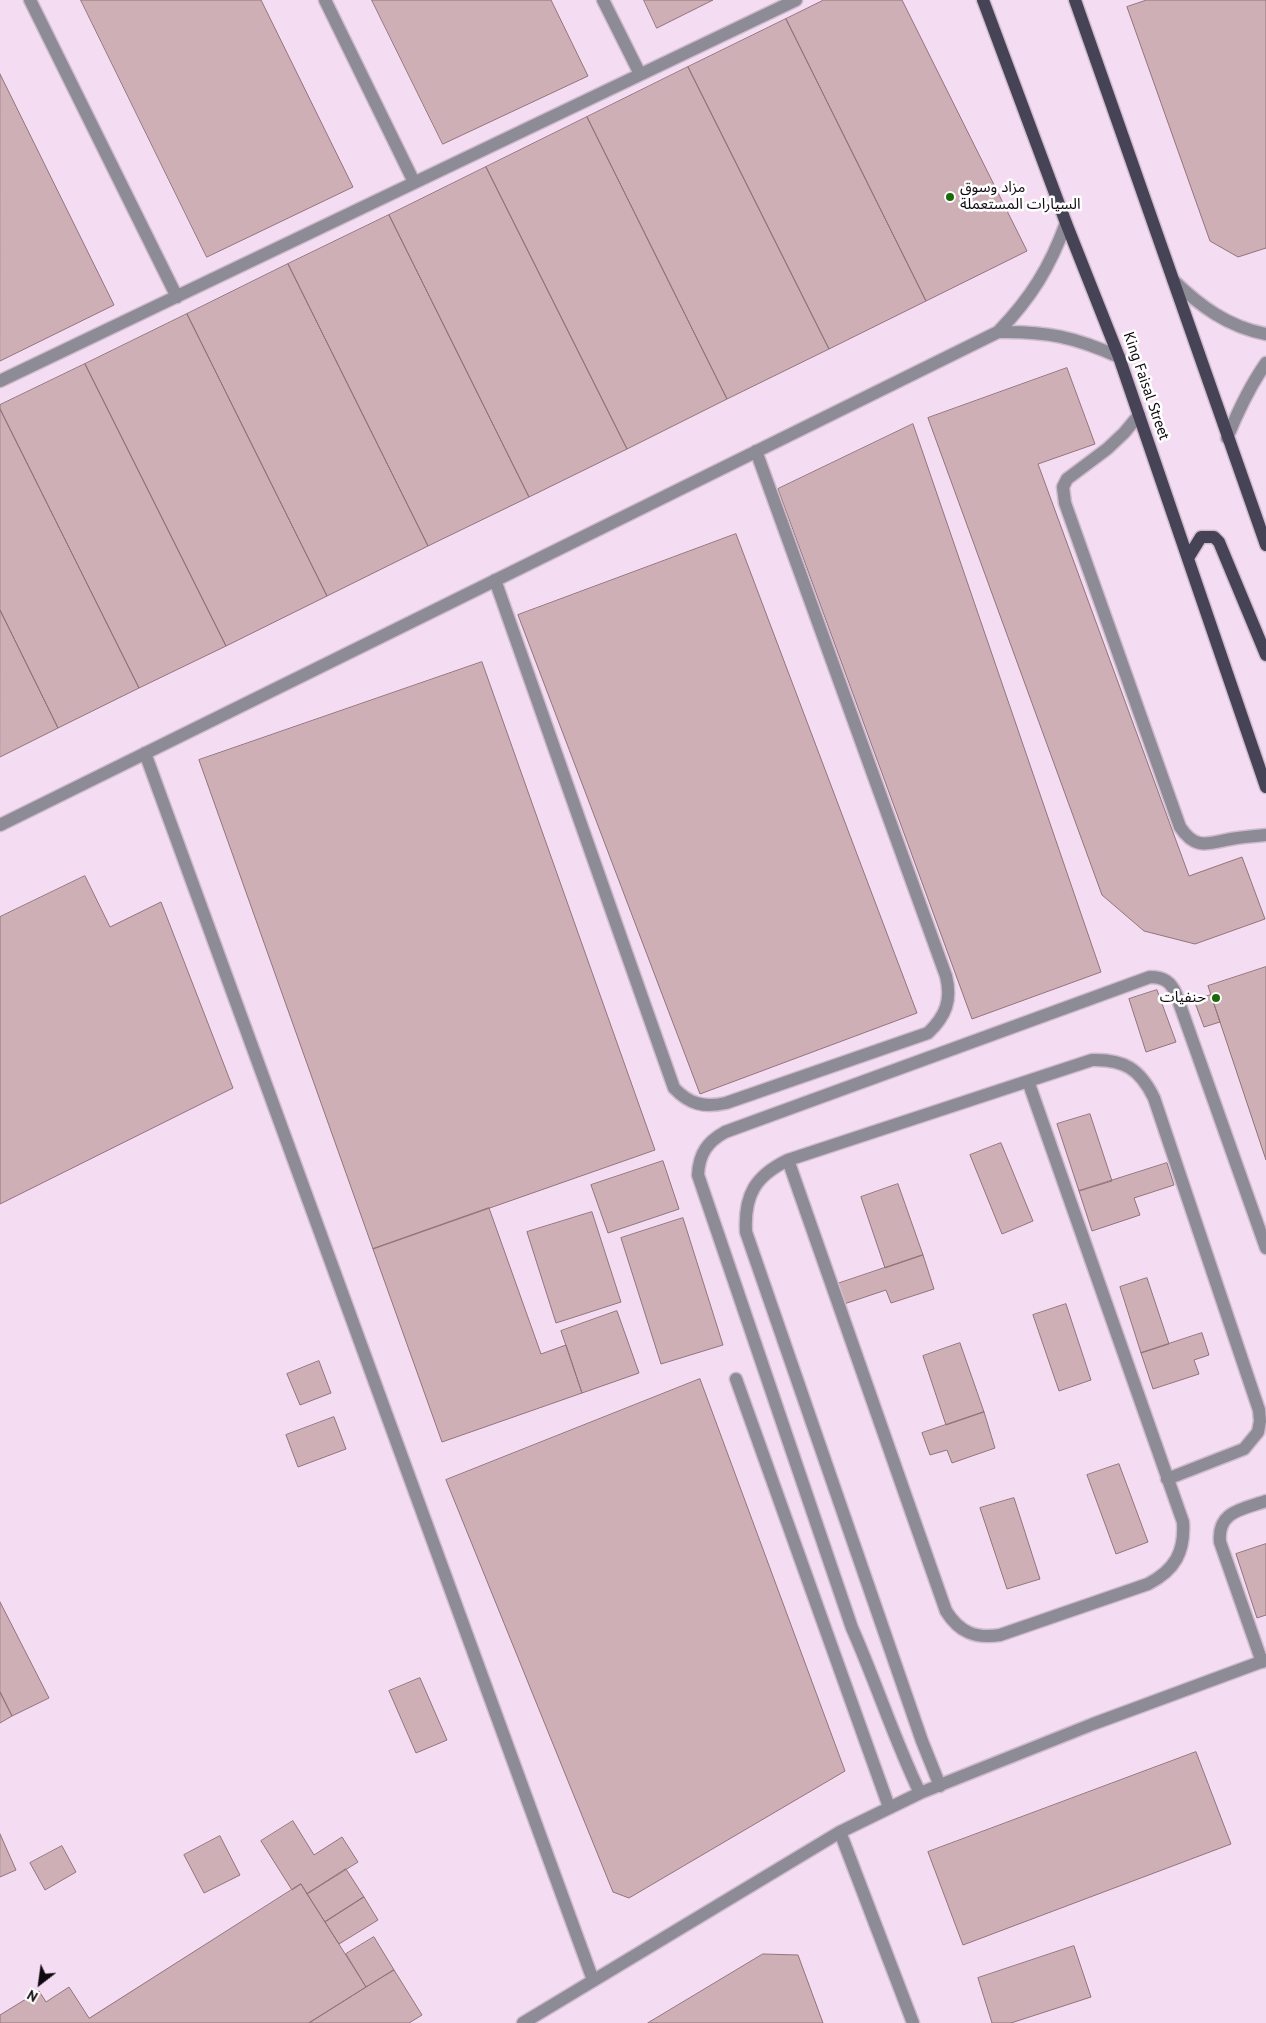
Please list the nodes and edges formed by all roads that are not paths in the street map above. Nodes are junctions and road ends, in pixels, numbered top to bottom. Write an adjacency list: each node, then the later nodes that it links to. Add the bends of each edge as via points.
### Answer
1 (30, 0): 12 (street)
2 (325, 0): 9 (street)
3 (603, 0): 8 (street)
4 (796, 0): 7 (street)
5 (983, 0): 10 (main road, King Faisal Street)
6 (1075, 0): 11 (main road)
7 (771, 5): 8 (street)
8 (640, 74): 9 (street)
9 (414, 182): 12 (street)
10 (1066, 223): 13 (street, via 1040,282); 15 (main road, King Faisal Street)
11 (1173, 280): 14 (street, via 1197,303 1224,321); 19 (main road)
12 (177, 297): 17 (street)
13 (998, 332): 15 (street, via 1061,335); 20 (street)
14 (1266, 334)
15 (1119, 357): 18 (main road, King Faisal Street)
16 (1266, 363): 19 (street, via 1238,410)
17 (0, 381)
18 (1139, 415): 22 (main road, King Faisal Street); 28 (street, via 1107,449 1067,479 1065,503 1180,827 1194,842 1204,844)
19 (1227, 438): 21 (main road)
20 (756, 451): 23 (street); 23 (street, via 946,976 949,1002 945,1014 928,1033 726,1103 712,1106 697,1104 674,1088)
21 (1266, 545)
22 (1188, 558): 24 (main road, via 1201,537 1214,537 1220,542); 26 (main road, King Faisal Street)
23 (495, 580): 25 (street)
24 (1266, 655)
25 (145, 753): 27 (street); 40 (street)
26 (1266, 787)
27 (0, 825)
28 (1266, 835)
29 (1028, 1081): 30 (street); 33 (street); 33 (street, via 1092,1060 1108,1060 1137,1072 1154,1098 1260,1421 1258,1432 1244,1448)
30 (788, 1160): 33 (street, via 946,1611 961,1630 986,1637 1000,1635 1162,1577 1180,1552 1184,1537 1183,1522); 36 (street, via 759,1180 745,1214 746,1232)
31 (1266, 1248): 37 (street, via 1176,994 1168,981 1160,977 1150,977 725,1132 708,1144 702,1153 698,1175 704,1194 852,1628)
32 (736, 1379): 38 (street)
33 (1168, 1479)
34 (1266, 1501): 35 (street, via 1231,1513 1219,1534)
35 (1264, 1661): 36 (street, via 1093,1724)
36 (940, 1786): 37 (street)
37 (920, 1793): 38 (street)
38 (889, 1807): 39 (street)
39 (840, 1832): 40 (street); 42 (street)
40 (593, 1980): 41 (street)
41 (523, 2023)
42 (913, 2023)

